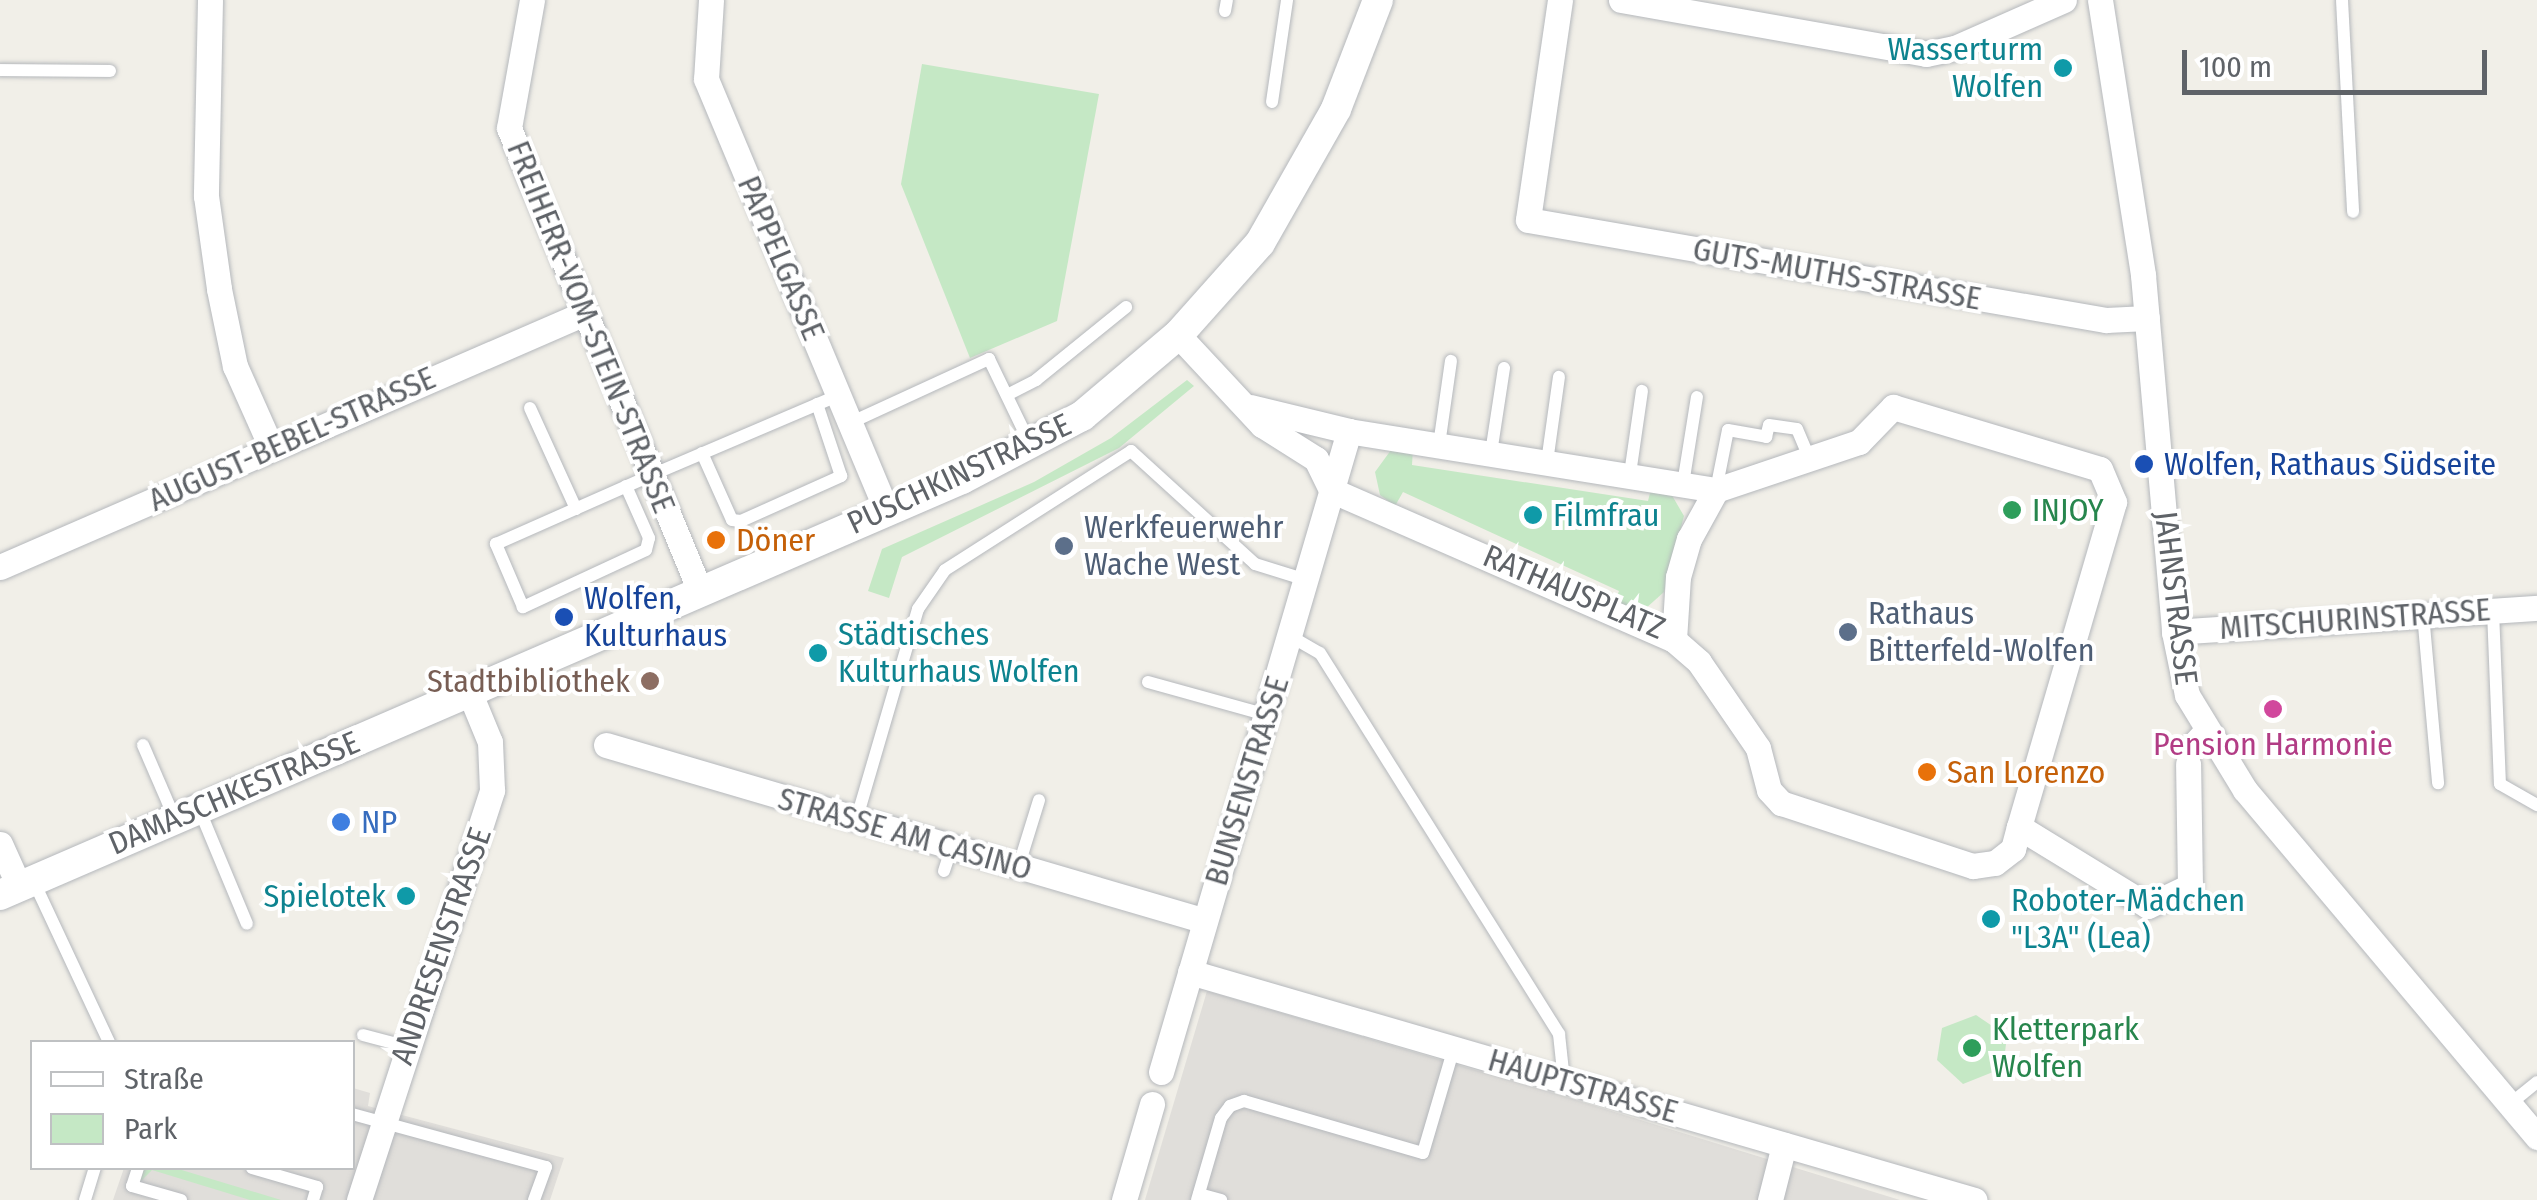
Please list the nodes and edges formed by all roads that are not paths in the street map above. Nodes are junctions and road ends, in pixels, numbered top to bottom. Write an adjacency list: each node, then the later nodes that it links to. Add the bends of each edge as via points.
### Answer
1 (210, 0): 31 (street, via 206,196 218,290 236,366)
2 (532, 0): 16 (street, FREIHERR-VOM-STEIN-STRASSE, via 509,128)
3 (711, 0): 25 (street, PAPPELGASSE, via 706,79)
4 (1287, 0): 13 (lane)
5 (1378, 0): 18 (street, PUSCHKINSTRASSE, via 1336,109 1283,208 1238,271)
6 (1560, 0): 17 (street, GUTS-MUTHS-STRASSE, via 1528,220 2098,319)
7 (1620, 0): 8 (street, via 1926,54)
8 (2064, 0)
9 (2102, 0): 17 (street, JAHNSTRASSE)
10 (2342, 0): 14 (lane)
11 (0, 70): 12 (lane)
12 (110, 71)
13 (1272, 102)
14 (2353, 212)
15 (1126, 307): 23 (lane, via 1036,380)
16 (585, 313): 31 (street, AUGUST-BEBEL-STRASSE); 37 (street, FREIHERR-VOM-STEIN-STRASSE)
17 (2147, 318): 51 (street, JAHNSTRASSE, via 2171,467)
18 (1178, 335): 26 (street); 32 (street, PUSCHKINSTRASSE, via 1094,408)
19 (1451, 362): 30 (lane)
20 (1504, 368): 34 (lane)
21 (1559, 377): 35 (lane)
22 (1642, 391): 38 (lane)
23 (1007, 395): 28 (lane, via 988,359); 32 (lane)
24 (1697, 397): 39 (lane)
25 (828, 400): 28 (street, PAPPELGASSE); 33 (lane); 33 (lane, via 841,476 741,521 732,520)
26 (1250, 407): 29 (street); 41 (street, via 1262,425 1316,459)
27 (530, 408): 43 (lane)
28 (852, 422): 44 (street, PAPPELGASSE)
29 (1348, 431): 30 (street); 41 (street, BUNSENSTRASSE)
30 (1439, 445): 34 (street)
31 (271, 446): 45 (street, AUGUST-BEBEL-STRASSE)
32 (1031, 446): 44 (street, PUSCHKINSTRASSE)
33 (702, 453): 37 (lane)
34 (1491, 453): 35 (street)
35 (1547, 462): 38 (street)
36 (1811, 462): 42 (street); 42 (lane, via 1797,430 1769,425 1766,437 1728,430); 66 (street, via 1858,442 1893,407 2100,468 2114,502)
37 (654, 474): 40 (lane); 47 (street, FREIHERR-VOM-STEIN-STRASSE)
38 (1630, 474): 39 (street)
39 (1683, 484): 42 (street)
40 (626, 486): 43 (lane); 43 (lane, via 649,538 638,558 523,607 494,538)
41 (1331, 490): 46 (street, BUNSENSTRASSE); 53 (street, RATHAUSPLATZ)
42 (1716, 490): 53 (street, RATHAUSPLATZ, via 1684,558)
43 (576, 509)
44 (887, 510): 47 (street, PUSCHKINSTRASSE)
45 (1, 564)
46 (1306, 580): 52 (street, BUNSENSTRASSE); 65 (lane, via 1255,564 1131,451 946,570 918,609)
47 (700, 590): 55 (street, PUSCHKINSTRASSE)
48 (2537, 608): 49 (street, MITSCHURINSTRASSE)
49 (2492, 610): 50 (street, MITSCHURINSTRASSE); 63 (lane, via 2500,784)
50 (2423, 614): 51 (street, MITSCHURINSTRASSE); 61 (lane)
51 (2174, 632): 57 (street, JAHNSTRASSE, via 2187,695)
52 (1290, 636): 56 (street, BUNSENSTRASSE); 78 (lane, via 1320,653 1559,1034)
53 (1674, 640): 66 (street, via 1699,662 1758,748 1769,790 1781,803 1973,866 1995,863 2012,848)
54 (1148, 682): 56 (lane)
55 (468, 691): 64 (street, DAMASCHKESTRASSE); 75 (street, ANDRESENSTRASSE, via 490,742 492,790 462,898)
56 (1266, 716): 70 (street, BUNSENSTRASSE)
57 (2202, 727): 60 (lane, via 2191,739); 81 (street, JAHNSTRASSE, via 2244,790)
58 (143, 745): 64 (lane)
59 (606, 745): 65 (street, STRASSE AM CASINO)
60 (2188, 764): 66 (street, via 2190,886 2148,906)
61 (2438, 783)
62 (1039, 800): 68 (lane)
63 (2537, 804)
64 (187, 814): 69 (street, DAMASCHKESTRASSE); 71 (lane)
65 (856, 821): 68 (street, STRASSE AM CASINO, via 948,860)
66 (2019, 827)
67 (0, 844): 69 (street)
68 (1018, 868): 70 (street, STRASSE AM CASINO)
69 (17, 887): 74 (lane)
70 (1205, 921): 72 (street, BUNSENSTRASSE)
71 (247, 924)
72 (1190, 972): 76 (street, HAUPTSTRASSE); 77 (street, BUNSENSTRASSE)
73 (364, 1036): 75 (lane)
74 (108, 1040)
75 (405, 1046): 83 (street, ANDRESENSTRASSE)
76 (1454, 1048): 78 (street, HAUPTSTRASSE); 89 (lane, via 1423,1153 1244,1102 1221,1118)
77 (1161, 1072)
78 (1564, 1081): 85 (street, HAUPTSTRASSE)
79 (2537, 1082): 81 (lane)
80 (1152, 1104): 95 (street)
81 (2510, 1104): 84 (street, JAHNSTRASSE)
82 (355, 1115): 83 (lane)
83 (382, 1122): 93 (street, ANDRESENSTRASSE); 94 (lane, via 546,1168)
84 (2537, 1137)
85 (1784, 1145): 97 (street); 98 (street, HAUPTSTRASSE)
86 (94, 1170): 90 (lane)
87 (137, 1170): 91 (lane, via 132,1186)
88 (259, 1170): 92 (lane, via 317,1187)
89 (1198, 1197): 96 (lane)
90 (85, 1200)
91 (181, 1200)
92 (313, 1200)
93 (359, 1200)
94 (534, 1200)
95 (1124, 1200)
96 (1222, 1200)
97 (1770, 1200)
98 (1975, 1200)

